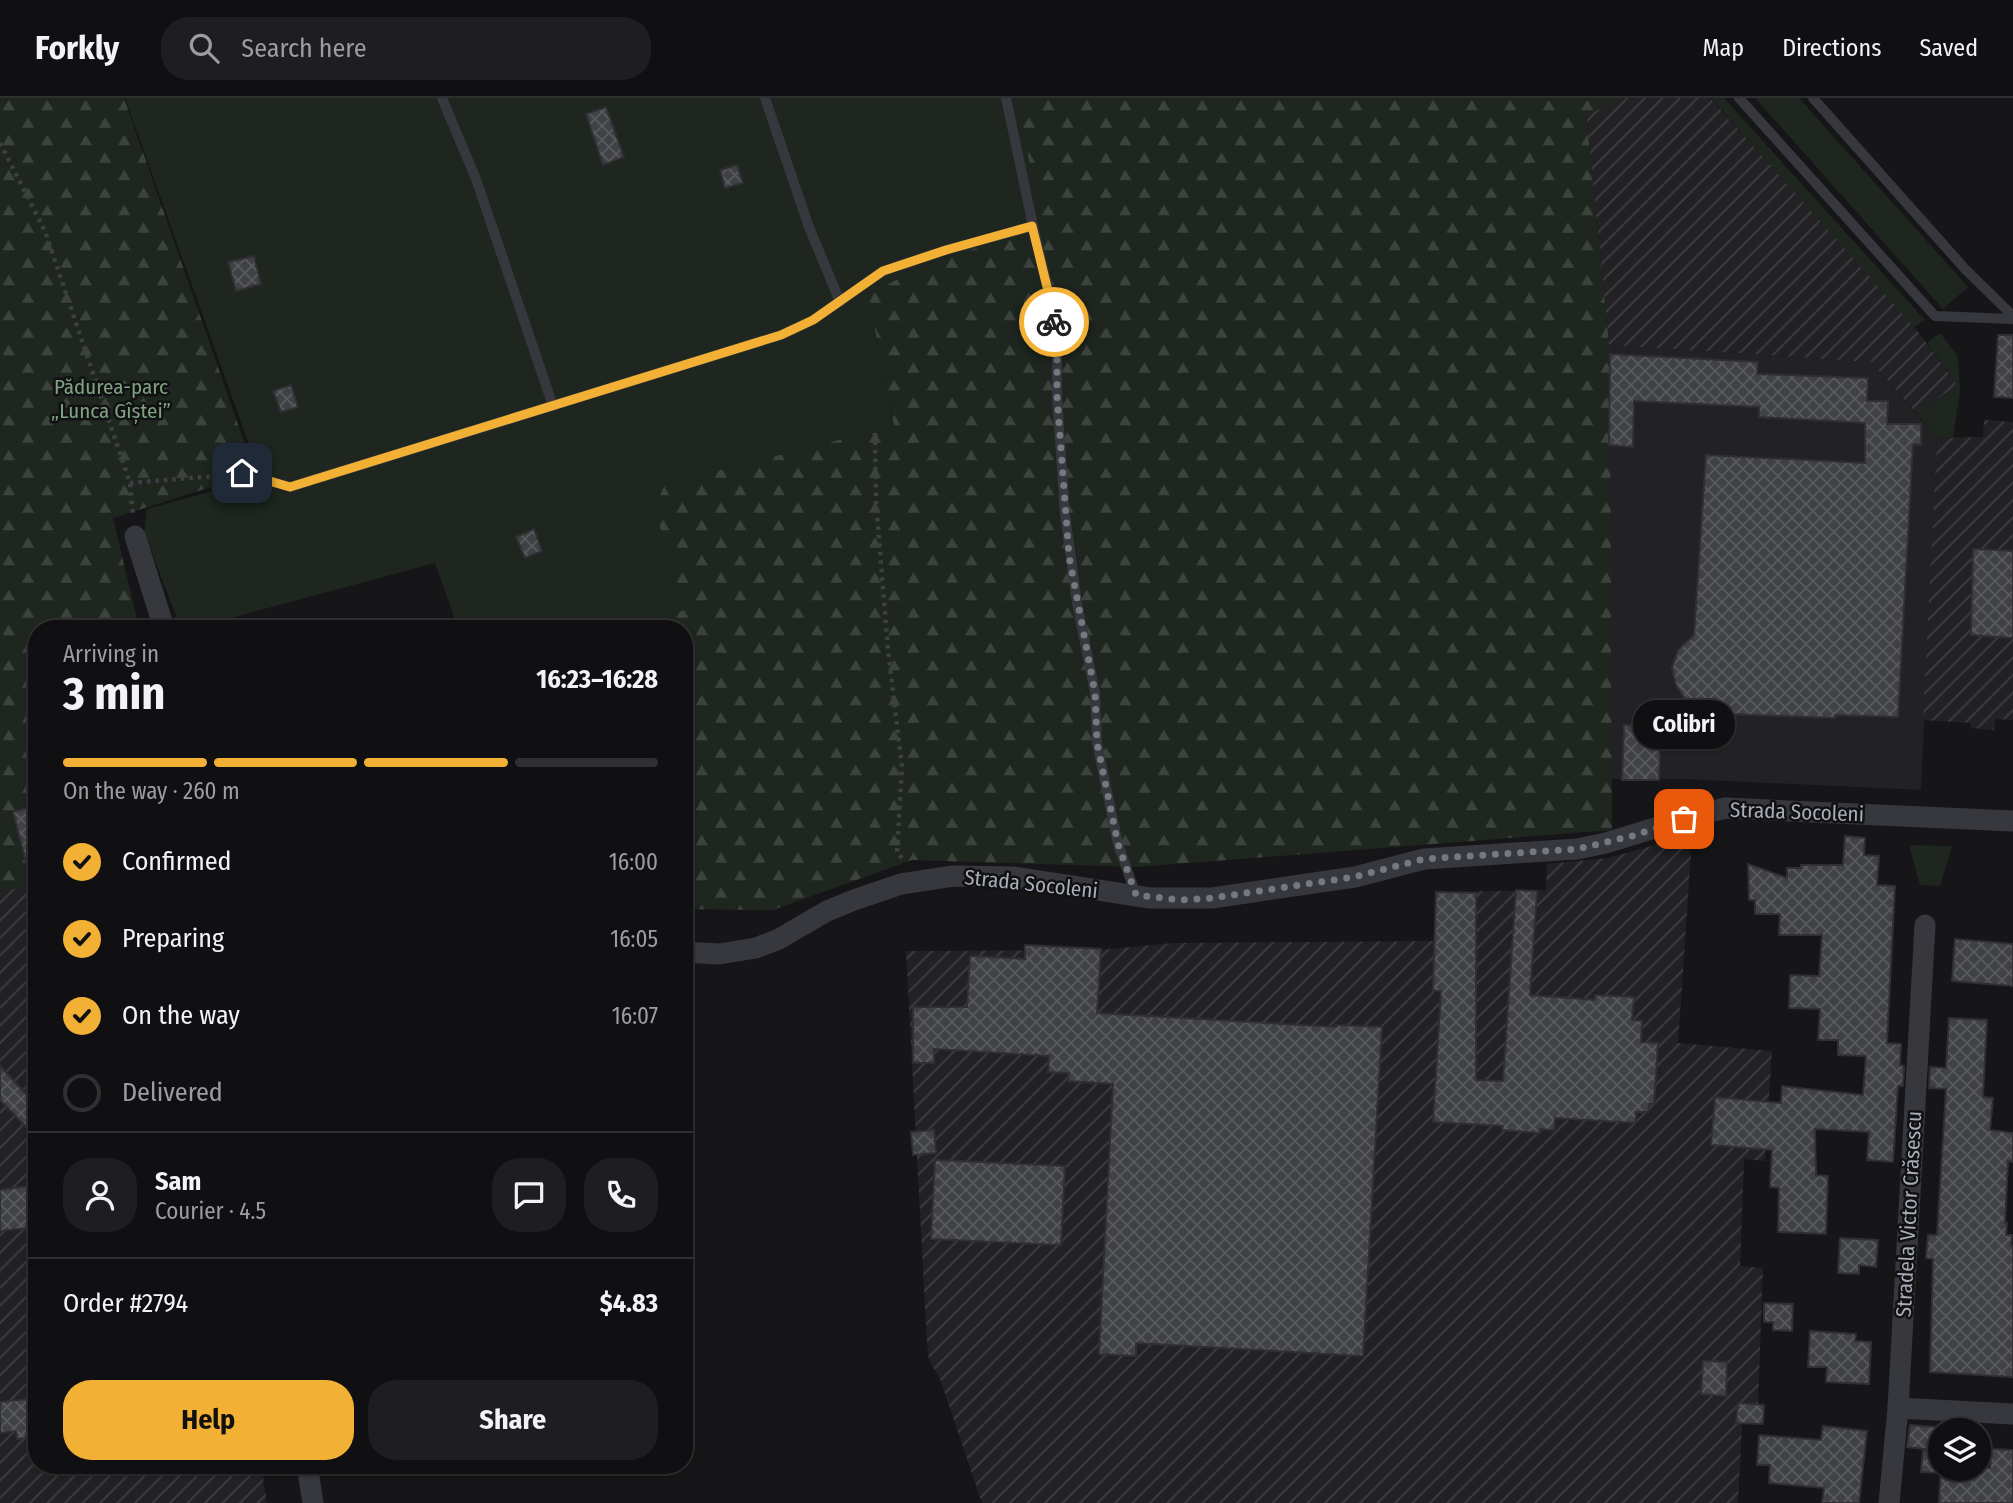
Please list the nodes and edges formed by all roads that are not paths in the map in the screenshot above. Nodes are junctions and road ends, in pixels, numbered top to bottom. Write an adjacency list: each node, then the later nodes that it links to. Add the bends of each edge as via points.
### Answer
1 (442, 98): 9 (lane, via 476,179)
2 (765, 98): 7 (lane)
3 (1006, 98): 6 (lane)
4 (1739, 98): 8 (lane, via 1935,316)
5 (1813, 98): 8 (lane)
6 (1032, 226): 7 (lane, via 883,271); 14 (lane, via 1052,307 1065,514 1095,693 1097,743 1118,844)
7 (840, 302): 9 (lane, via 781,335)
8 (2013, 318)
9 (554, 406): 10 (lane, via 290,487)
10 (242, 473)
11 (135, 536): 12 (street)
12 (161, 620)
13 (2013, 821): 14 (street, Strada Socoleni, via 1725,808 1577,849 1424,859 1354,877 1212,898)
14 (1136, 895): 16 (street, Strada Socoleni, via 1013,877 953,876 901,884 854,900 756,948)
15 (1925, 925): 17 (street, Stradela Victor Crăsescu)
16 (693, 953)
17 (1899, 1408): 18 (street); 21 (street, Stradela Victor Crăsescu)
18 (2013, 1414)
19 (308, 1474): 20 (street)
20 (313, 1503)
21 (1889, 1503)

